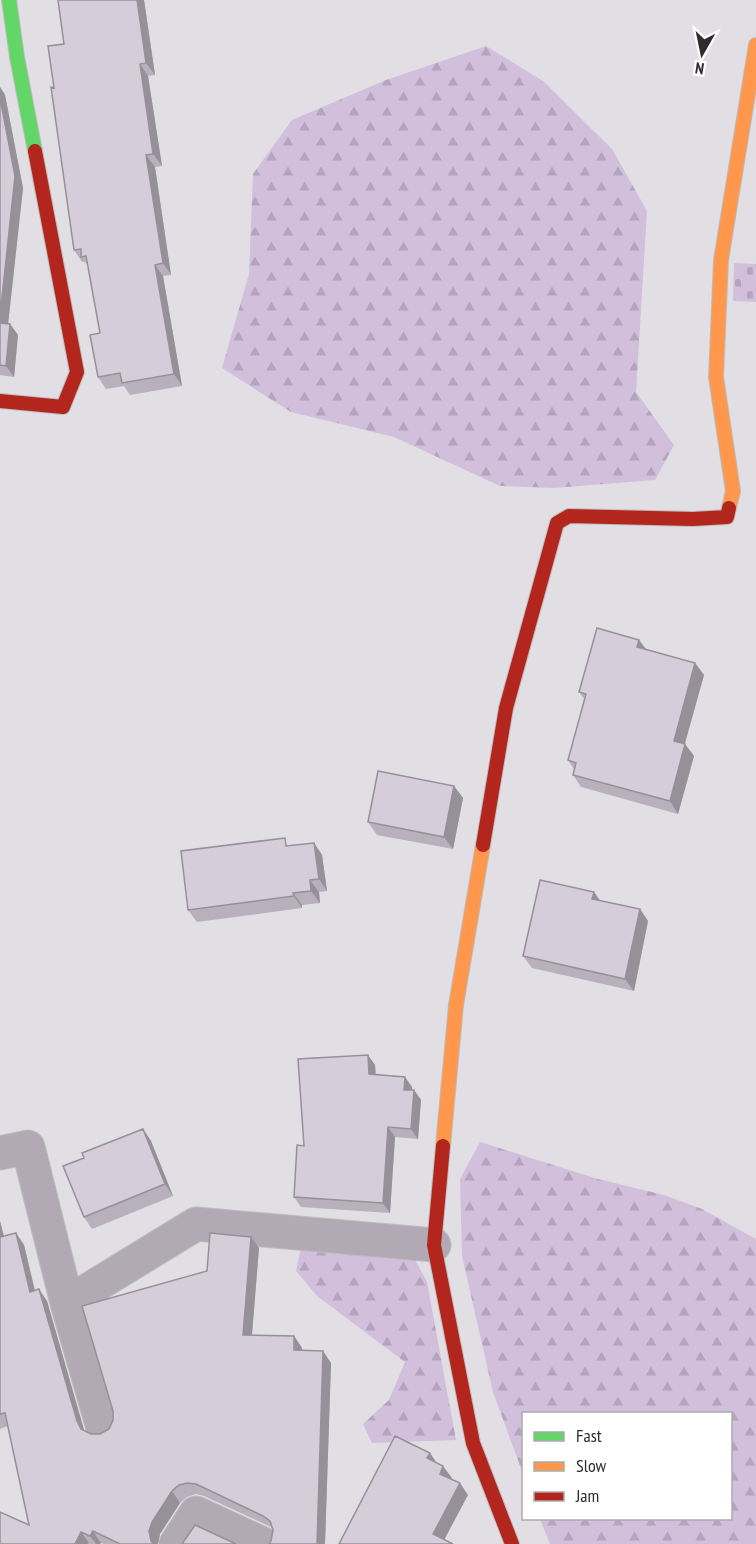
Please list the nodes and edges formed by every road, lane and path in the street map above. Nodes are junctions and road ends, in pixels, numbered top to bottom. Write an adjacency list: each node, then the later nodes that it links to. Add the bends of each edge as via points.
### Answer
1 (9, 0): 3 (street)
2 (756, 45): 6 (street, via 721,260 716,377 733,491 727,517 569,516 557,523 507,708 456,1005)
3 (8, 58): 4 (street, via 77,372 63,407)
4 (0, 401)
5 (0, 1153): 7 (street, via 28,1147)
6 (434, 1245): 7 (street, via 196,1224); 11 (street, via 473,1443)
7 (67, 1303): 8 (street)
8 (103, 1428)
9 (176, 1544): 10 (street, via 196,1513)
10 (263, 1544)
11 (512, 1544)

